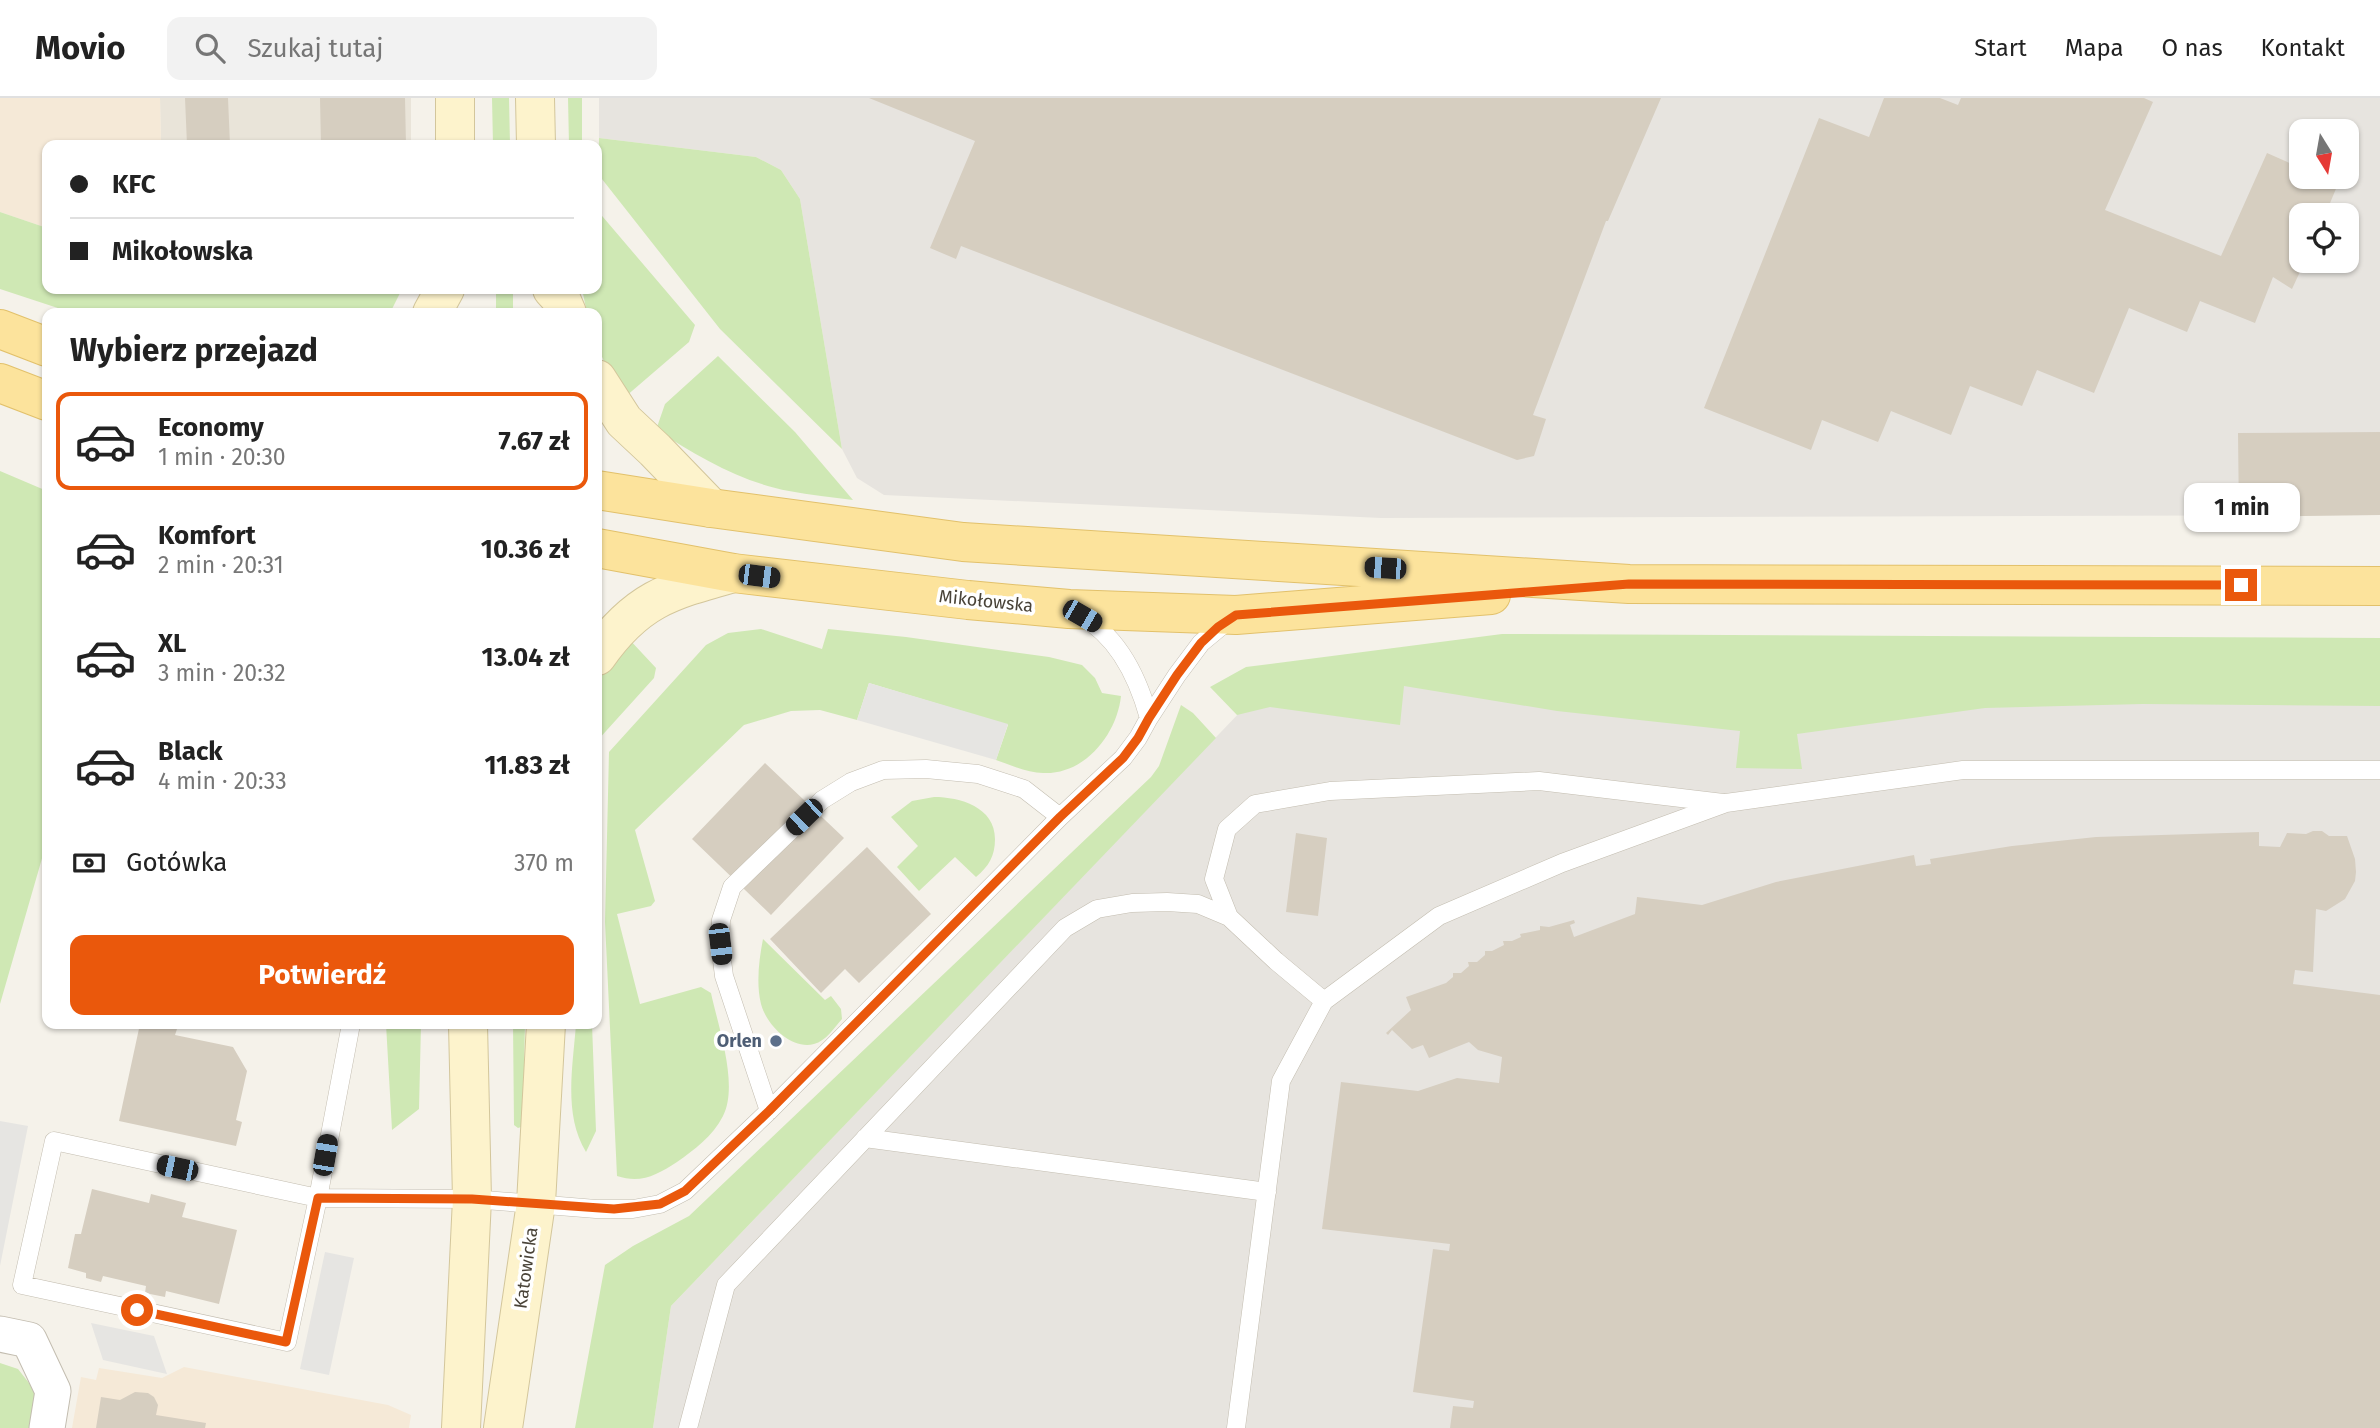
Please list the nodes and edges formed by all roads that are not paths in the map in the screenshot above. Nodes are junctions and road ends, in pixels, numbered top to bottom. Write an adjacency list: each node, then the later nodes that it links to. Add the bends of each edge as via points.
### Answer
1 (455, 98): 3 (main road)
2 (535, 98): 4 (main road)
3 (456, 140)
4 (536, 140)
5 (0, 329): 6 (main road)
6 (42, 345)
7 (0, 383): 9 (main road)
8 (602, 387): 11 (main road, via 624,421)
9 (42, 399)
10 (602, 491): 11 (main road, Mikołowska)
11 (711, 508): 14 (main road, Mikołowska, via 963,542)
12 (602, 549): 13 (main road, Mikołowska)
13 (733, 573): 16 (main road, Mikołowska); 18 (main road, via 680,588 639,609)
14 (1629, 584): 15 (main road, Mikołowska); 17 (main road, Mikołowska)
15 (2380, 586)
16 (1069, 609): 17 (main road, Mikołowska); 19 (lane, via 1094,623 1122,654)
17 (1236, 615): 19 (lane, via 1201,643)
18 (602, 650)
19 (1149, 718): 22 (lane, via 1123,758)
20 (2380, 770): 21 (lane, via 1963,770)
21 (1726, 803): 23 (lane, via 1539,781 1330,791 1255,804 1227,829 1214,879); 24 (lane, via 1562,863 1439,916)
22 (1060, 817): 28 (lane); 28 (lane, via 1024,789 978,774 883,770 822,800 732,887 721,920 724,976)
23 (1229, 917): 24 (lane); 29 (lane, via 1198,904 1167,902 1132,903 1087,915 1066,928)
24 (1324, 1001): 30 (lane, via 1281,1081)
25 (350, 1029): 31 (lane)
26 (468, 1029): 32 (main road)
27 (546, 1029): 33 (main road, Katowicka)
28 (769, 1111): 33 (lane, via 685,1191 660,1204 596,1209)
29 (865, 1138): 30 (lane); 38 (lane, via 726,1285)
30 (1267, 1192): 39 (lane)
31 (318, 1198): 31 (lane, via 54,1141 22,1285 286,1342); 32 (lane)
32 (472, 1199): 33 (lane); 36 (main road)
33 (536, 1203): 37 (main road, Katowicka)
34 (0, 1334): 35 (street, via 29,1340 53,1391)
35 (47, 1428)
36 (461, 1428)
37 (503, 1428)
38 (688, 1428)
39 (1236, 1428)

